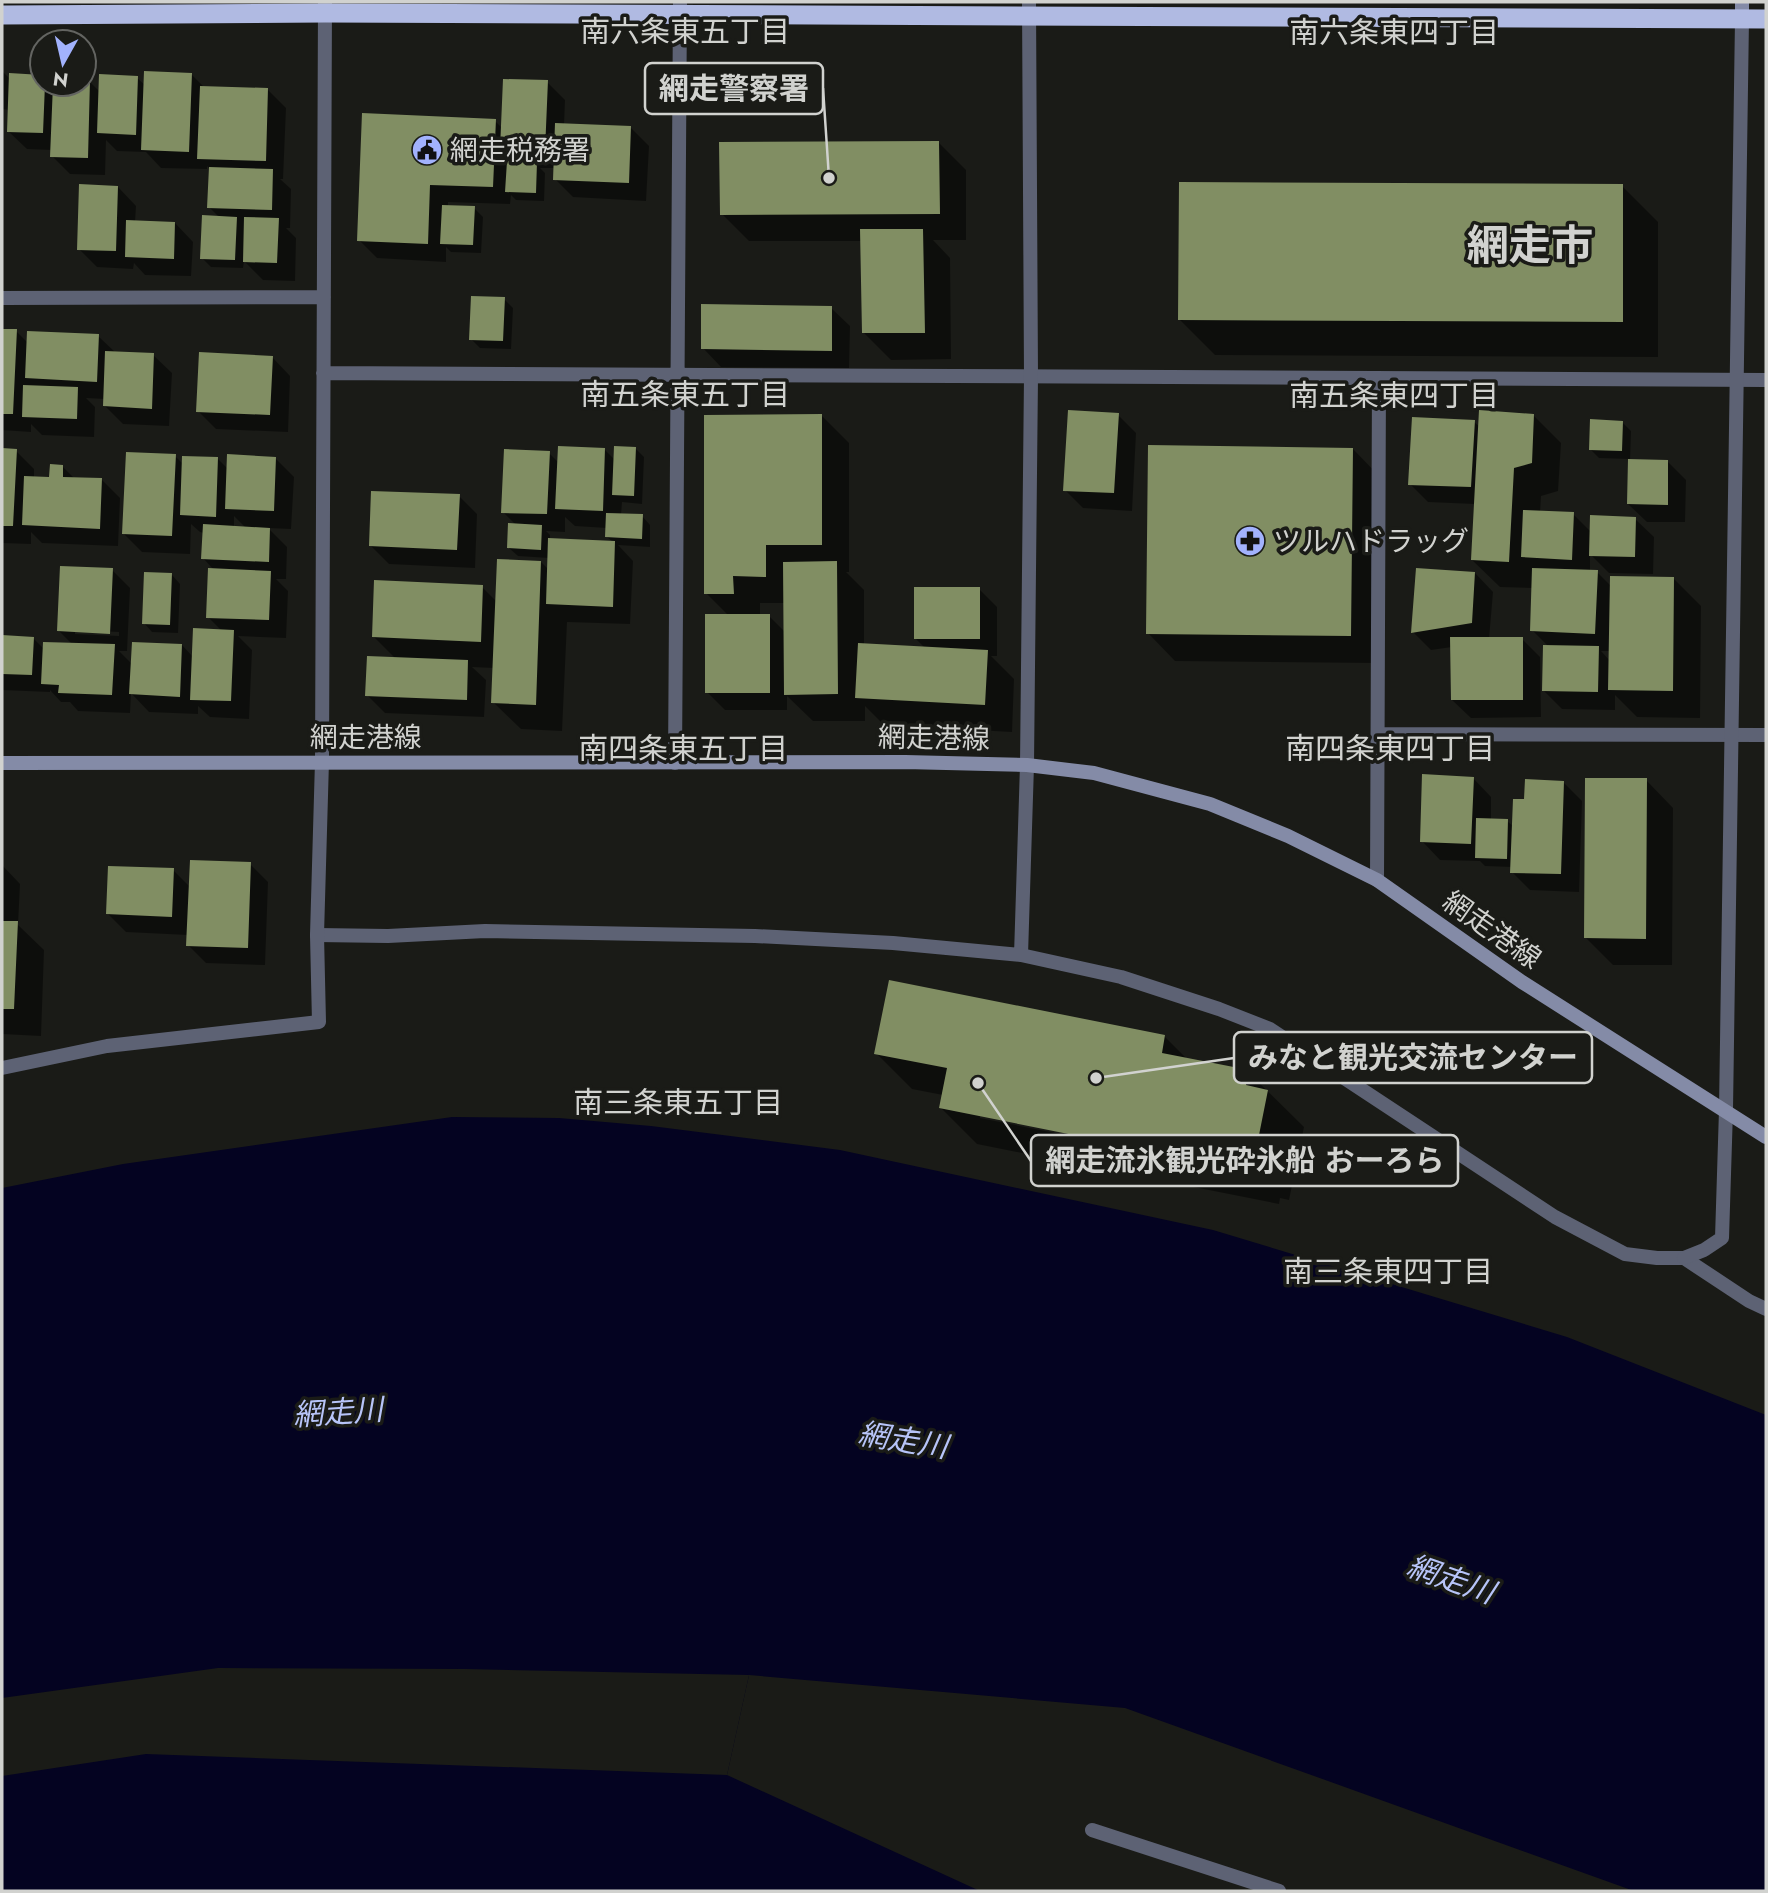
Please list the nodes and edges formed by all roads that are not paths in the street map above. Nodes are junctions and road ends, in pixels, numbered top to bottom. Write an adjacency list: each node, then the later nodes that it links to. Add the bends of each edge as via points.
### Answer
1 (325, 7): 2 (highway); 6 (highway); 9 (street)
2 (680, 8): 3 (highway); 11 (street)
3 (1029, 9): 4 (highway); 12 (street)
4 (1381, 10): 5 (highway)
5 (1742, 10): 7 (highway); 14 (street)
6 (2, 15)
7 (1766, 19)
8 (2, 298): 9 (street)
9 (324, 298): 10 (street)
10 (323, 373): 11 (street); 19 (street)
11 (677, 375): 12 (street); 20 (street)
12 (1031, 376): 13 (street); 22 (street)
13 (1379, 378): 14 (street); 16 (street)
14 (1737, 379): 15 (street); 17 (street)
15 (1766, 380)
16 (1378, 734): 17 (street); 23 (street)
17 (1732, 735): 18 (street); 27 (street)
18 (1766, 735)
19 (321, 761): 20 (main road, 網走港線); 21 (main road, 網走港線); 24 (street)
20 (675, 763): 22 (main road, 網走港線)
21 (2, 764)
22 (1027, 765): 23 (main road, 網走港線, via 1094,773 1210,804); 25 (street)
23 (1377, 880): 27 (main road, 網走港線, via 1522,982)
24 (317, 935): 25 (street, via 755,936); 26 (street, via 319,1022 107,1046)
25 (1021, 955): 29 (street, via 1121,976 1270,1029 1604,1245 1625,1254)
26 (2, 1068)
27 (1726, 1110): 28 (main road, 網走港線); 29 (street, via 1723,1238)
28 (1766, 1137)
29 (1684, 1258): 30 (street)
30 (1766, 1309)
31 (1092, 1830): 32 (street)
32 (1279, 1891)

